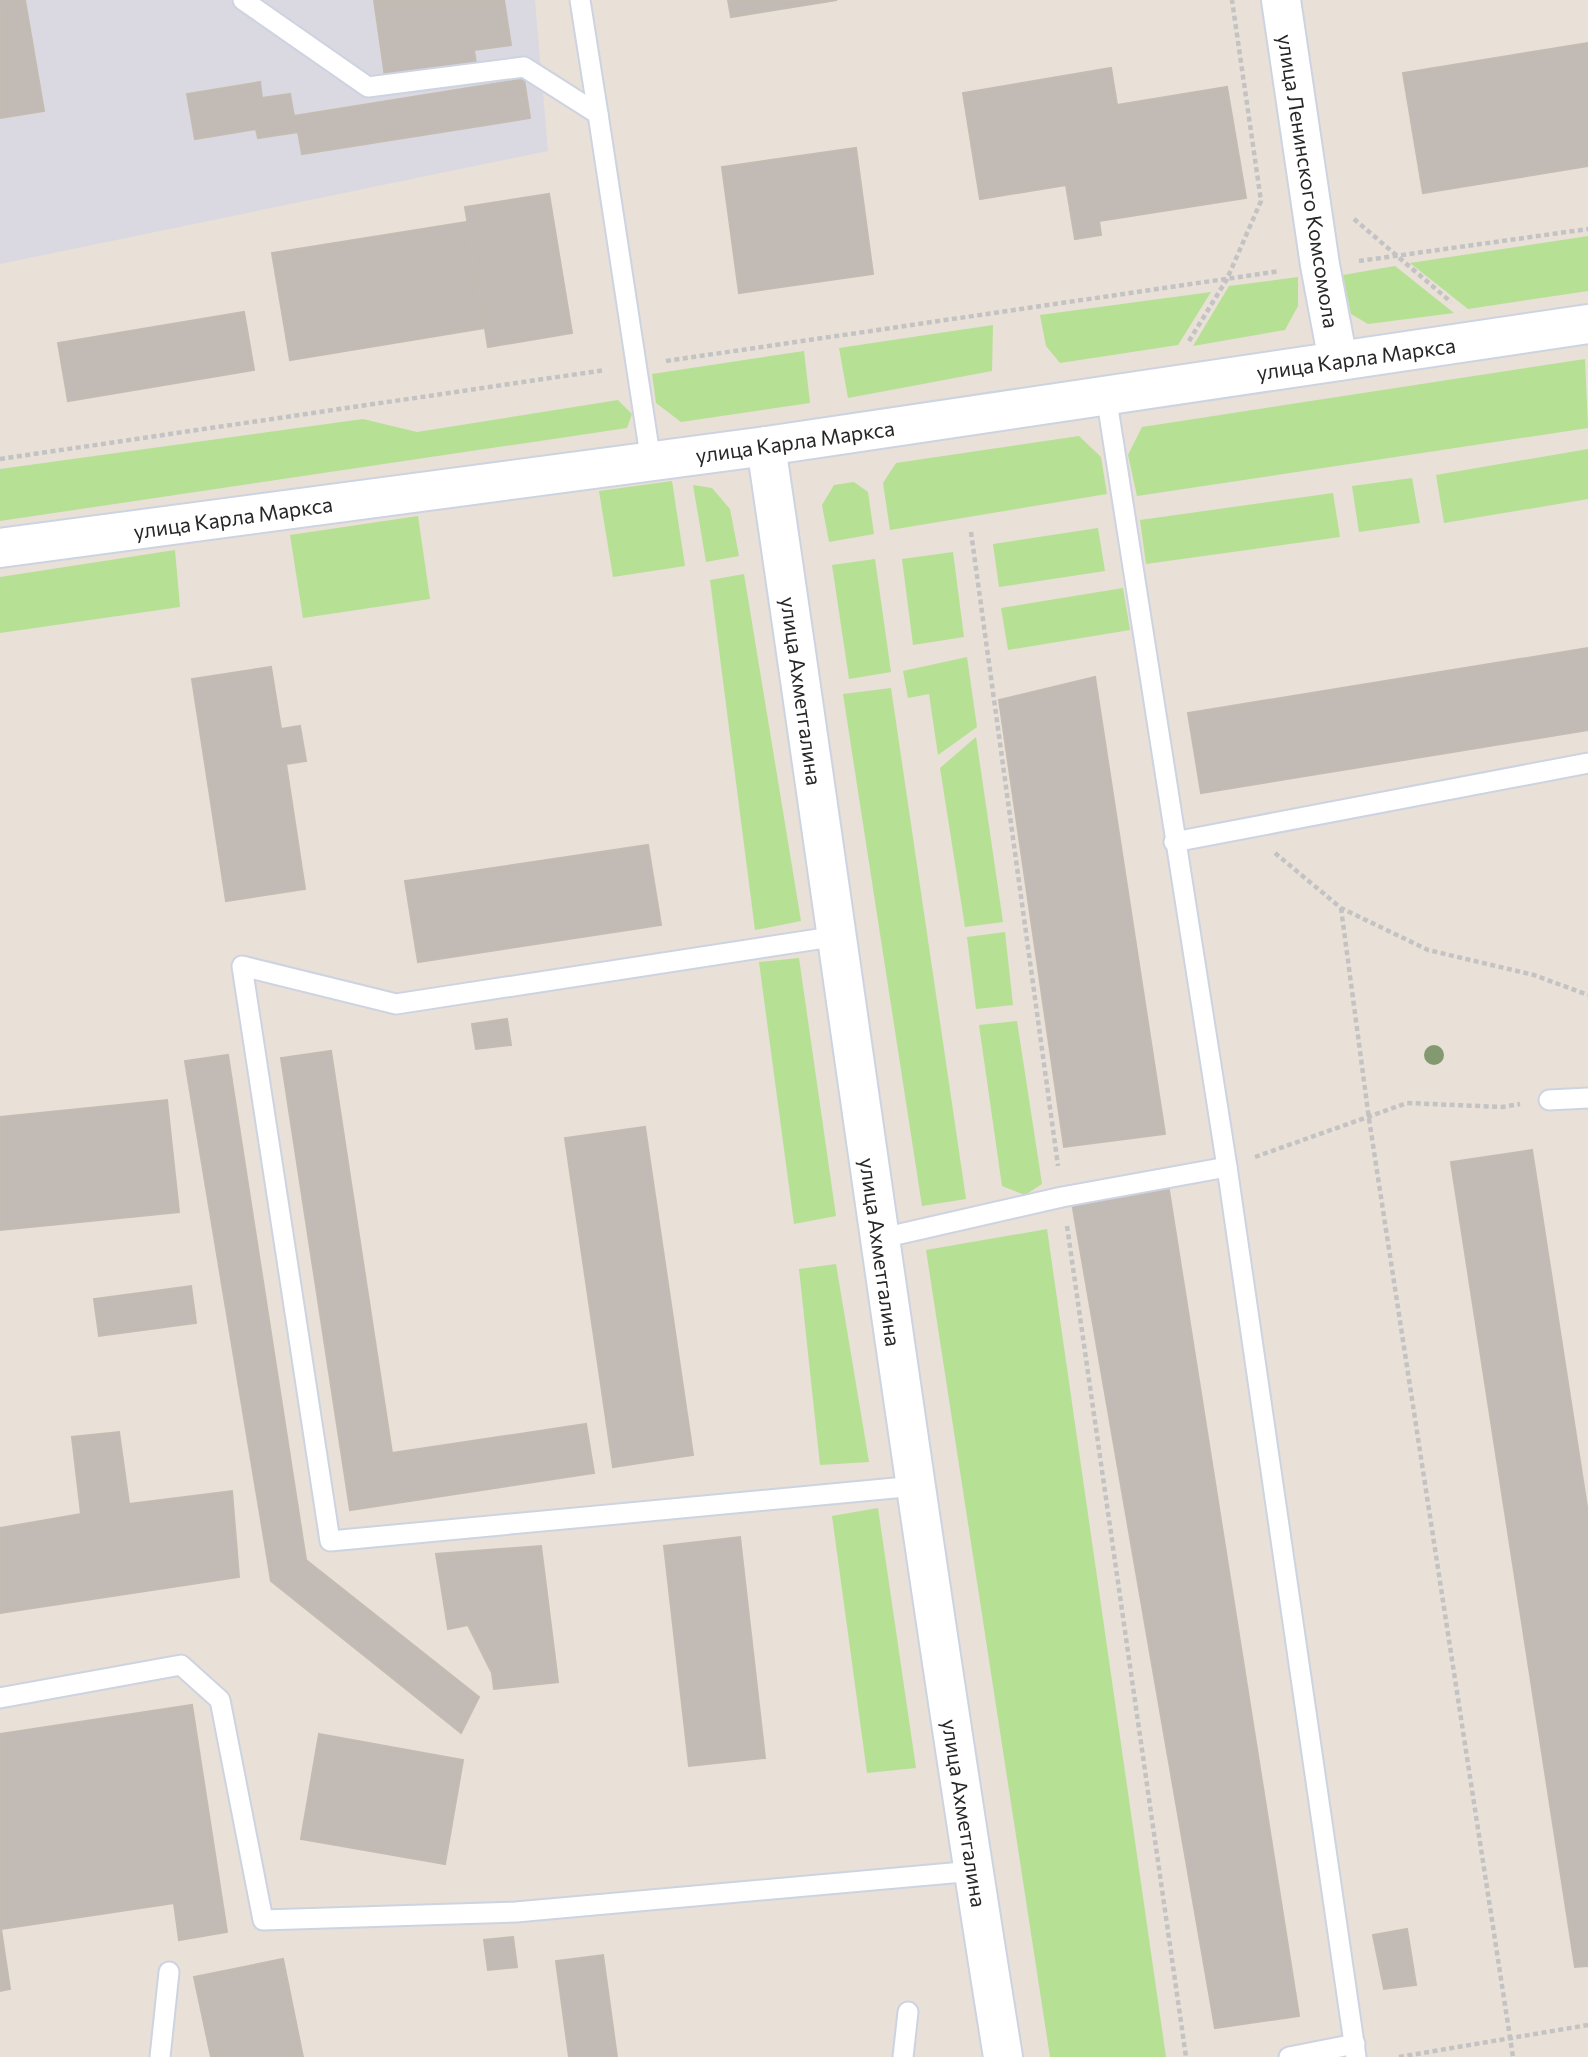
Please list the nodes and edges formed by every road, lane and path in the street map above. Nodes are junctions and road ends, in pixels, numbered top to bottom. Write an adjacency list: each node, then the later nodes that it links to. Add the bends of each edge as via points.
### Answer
1 (243, 0): 5 (lane, via 368,87 524,67)
2 (580, 0): 5 (lane)
3 (1232, 0): 10 (path, via 1261,201)
4 (1280, 0): 9 (main road, улица Ленинского Комсомола)
5 (598, 114): 15 (lane)
6 (1345, 211): 8 (path)
7 (1588, 229): 8 (path)
8 (1396, 257): 9 (path); 11 (path)
9 (1320, 265): 10 (path); 14 (main road, улица Ленинского Комсомола)
10 (1227, 279): 13 (path); 15 (path)
11 (1460, 309)
12 (1588, 324): 14 (main road, улица Карла Маркса)
13 (1187, 345)
14 (1338, 361): 16 (main road, улица Карла Маркса)
15 (636, 365): 18 (path); 19 (lane)
16 (1106, 395): 17 (main road, улица Карла Маркса); 24 (lane)
17 (766, 446): 19 (main road, улица Карла Маркса); 26 (main road, улица Ахметгалина)
18 (0, 458)
19 (651, 461): 21 (main road, улица Карла Маркса)
20 (971, 532): 32 (path)
21 (0, 548)
22 (1588, 763): 23 (lane)
23 (1245, 829): 24 (lane); 25 (path)
24 (1174, 842): 31 (lane)
25 (1341, 908): 27 (path, via 1428,950 1534,975); 30 (path)
26 (838, 936): 33 (main road, улица Ахметгалина); 34 (lane, via 396,1004 242,966 330,1541)
27 (1588, 995)
28 (1549, 1100): 29 (lane); 30 (path, via 1502,1107 1407,1103)
29 (1587, 1103)
30 (1369, 1118): 31 (path); 40 (path)
31 (1227, 1167): 32 (lane); 41 (lane)
32 (1062, 1198): 33 (lane); 45 (path)
33 (878, 1239): 34 (main road, улица Ахметгалина)
34 (916, 1486): 36 (main road, улица Ахметгалина)
35 (0, 1698): 36 (lane, via 181,1665 220,1700 263,1920 516,1912)
36 (974, 1871): 44 (main road, улица Ахметгалина)
37 (169, 1972): 42 (lane)
38 (908, 2012): 43 (lane)
39 (1588, 2025): 40 (path)
40 (1510, 2040): 47 (path); 48 (path)
41 (1356, 2051): 46 (lane)
42 (160, 2057)
43 (903, 2057)
44 (1003, 2057)
45 (1186, 2057)
46 (1289, 2057)
47 (1398, 2057)
48 (1513, 2057)

